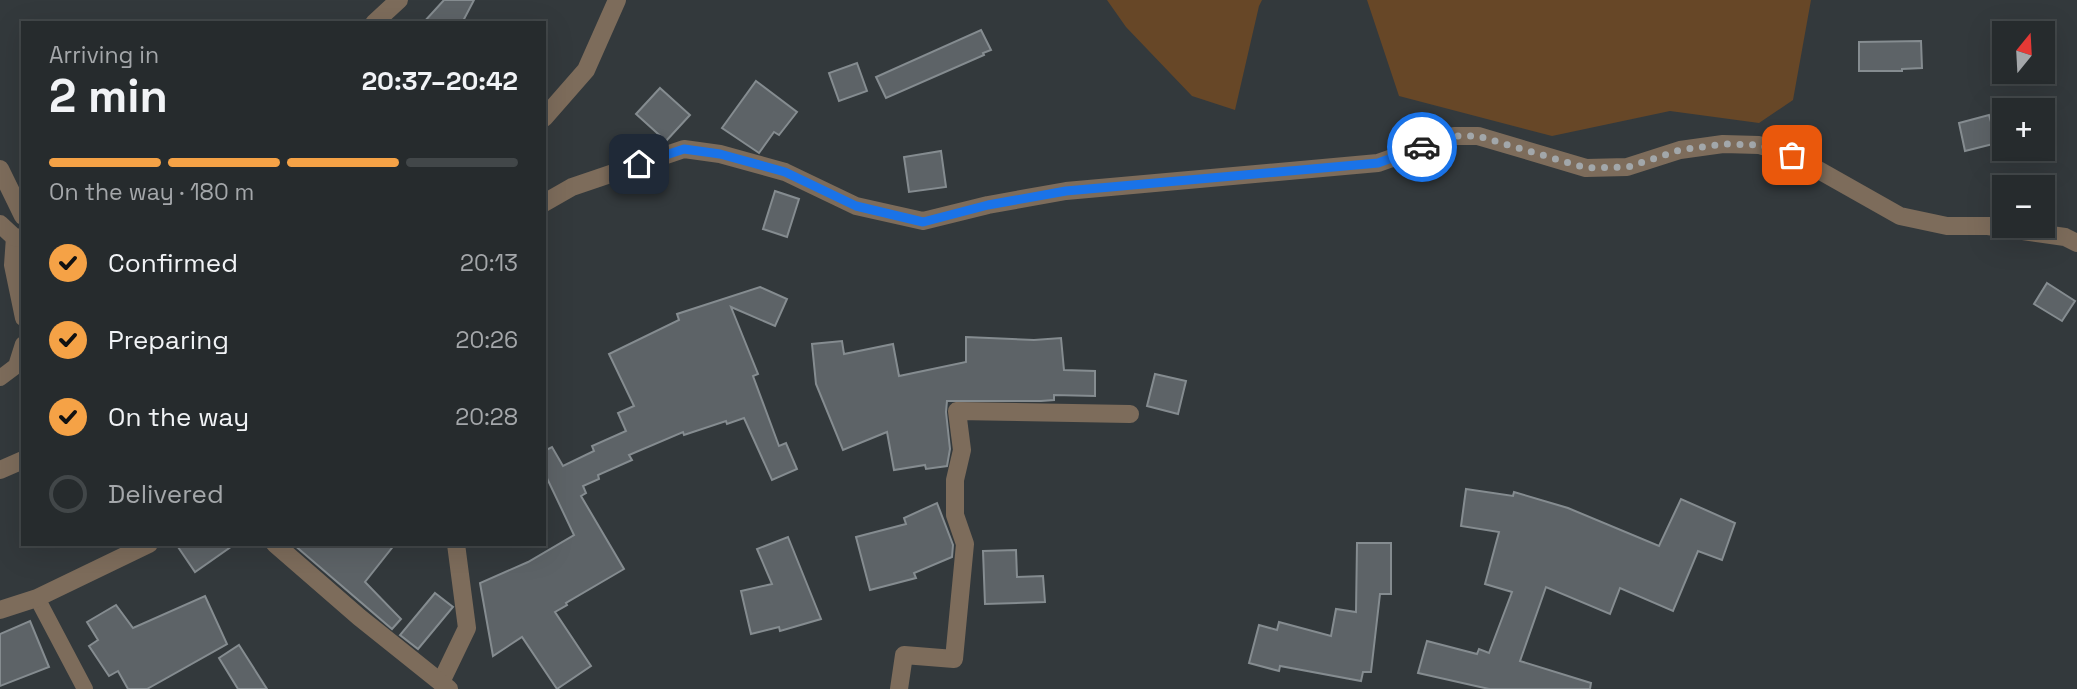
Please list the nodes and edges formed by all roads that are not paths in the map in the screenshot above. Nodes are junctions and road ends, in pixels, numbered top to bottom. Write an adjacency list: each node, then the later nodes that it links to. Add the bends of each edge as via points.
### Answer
1 (399, 0): 3 (street)
2 (617, 0): 4 (street, via 586,70)
3 (375, 21)
4 (546, 116)
5 (0, 169): 7 (street)
6 (546, 202): 10 (street, via 572,187 684,149 785,172 856,206 923,222 1066,191 1378,163 1454,136 1478,136 1586,168 1628,167 1680,150 1723,144 1759,145 1792,155 1900,216 1947,226 1988,226 2065,237)
7 (21, 212)
8 (0, 224): 9 (street)
9 (18, 238): 11 (lane, via 12,265)
10 (2077, 243)
11 (21, 308)
12 (21, 350): 13 (lane, via 16,366)
13 (0, 378)
14 (1130, 414): 24 (street, via 957,411 962,450 955,480 955,515 965,544 954,659 904,655)
15 (21, 461): 16 (street)
16 (0, 470)
17 (145, 546): 20 (street)
18 (277, 546): 22 (street)
19 (456, 546): 22 (street, via 467,628)
20 (37, 598): 21 (street); 23 (lane)
21 (0, 610)
22 (445, 686)
23 (85, 689)
24 (899, 689)

